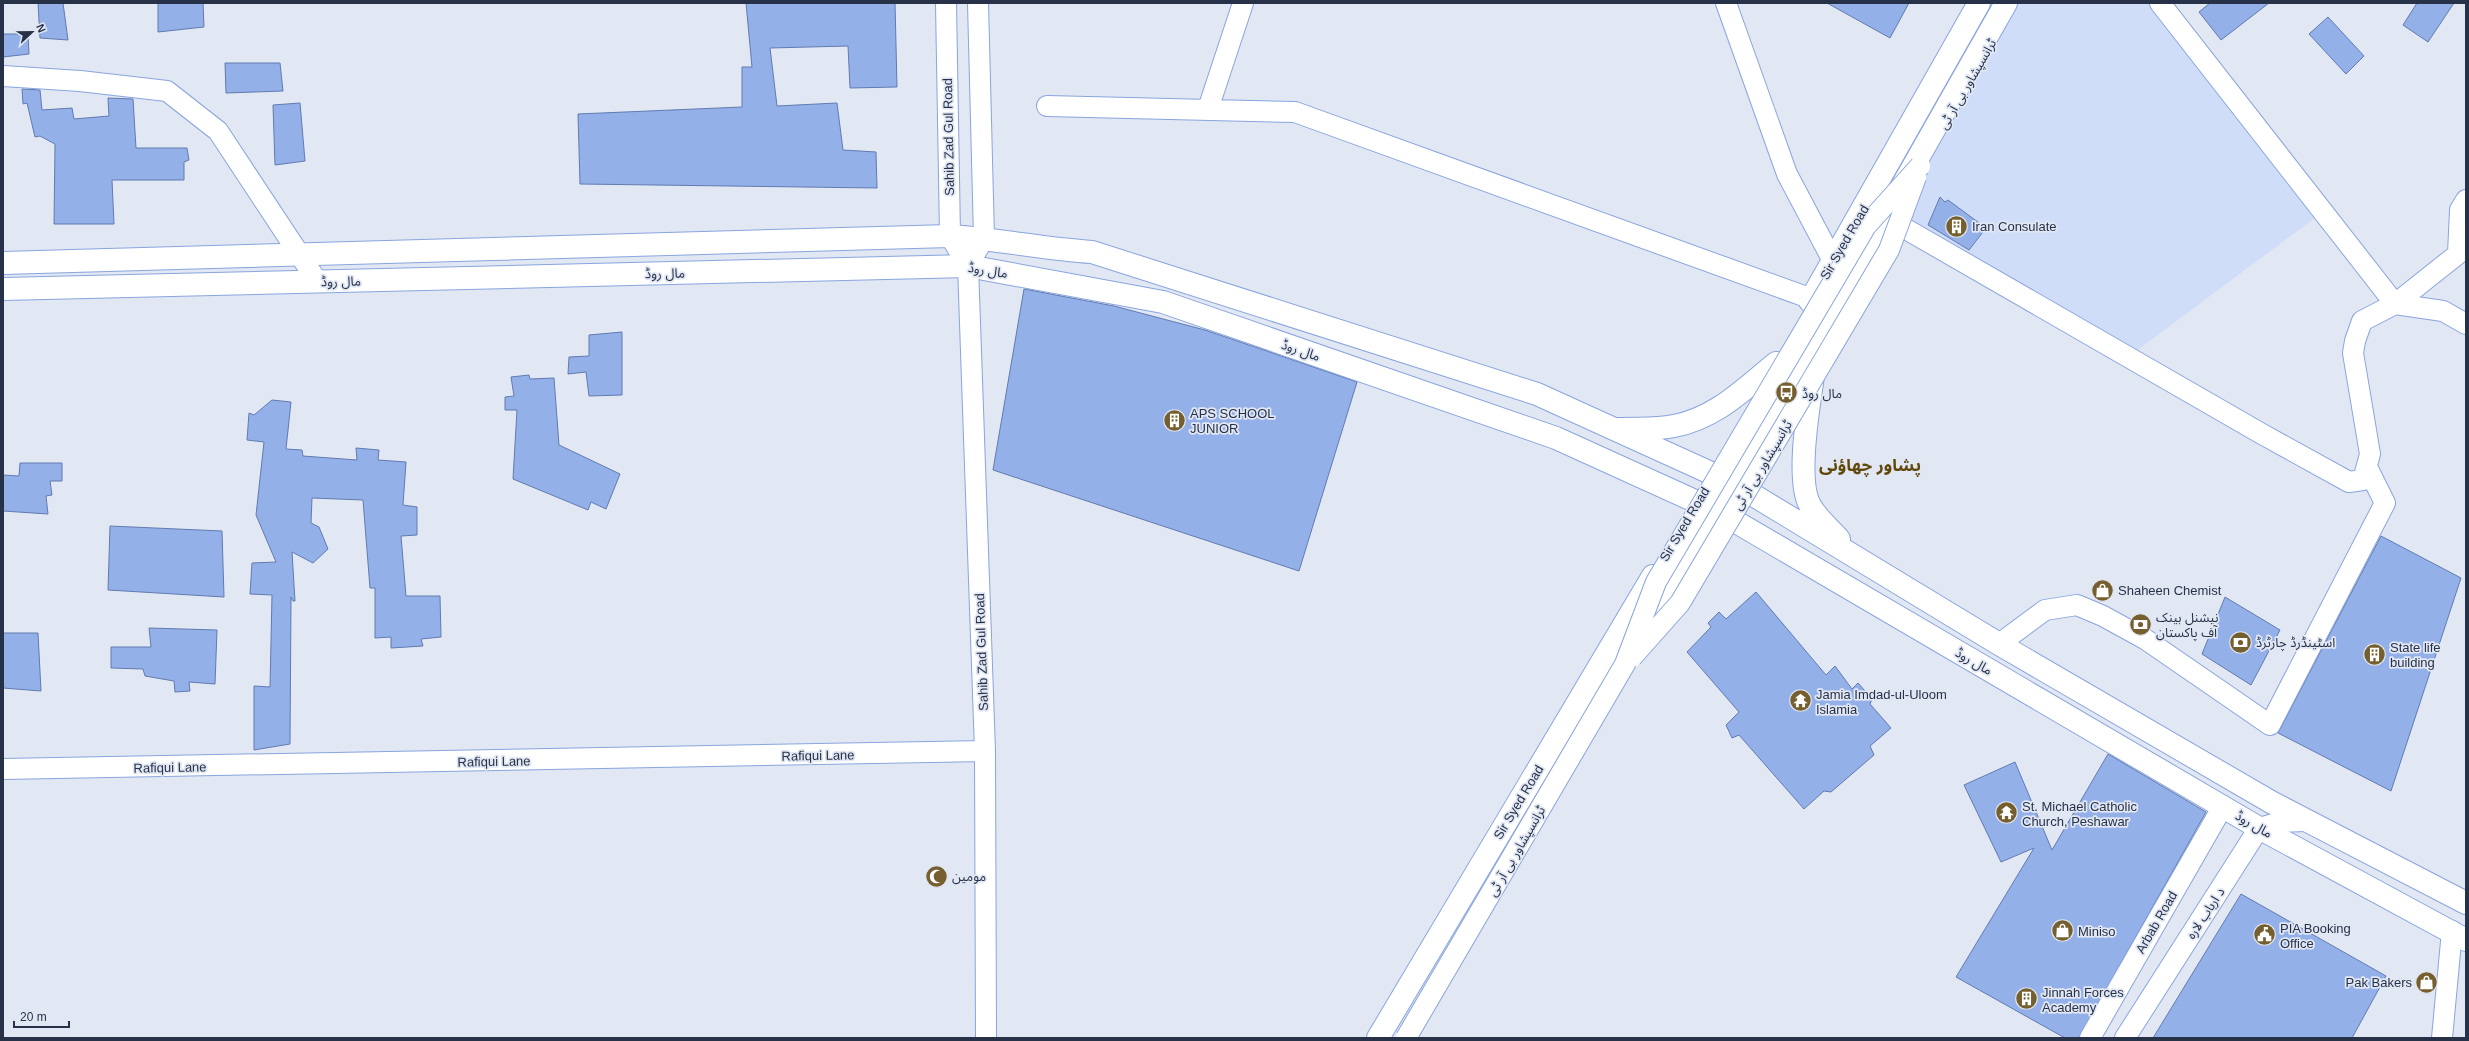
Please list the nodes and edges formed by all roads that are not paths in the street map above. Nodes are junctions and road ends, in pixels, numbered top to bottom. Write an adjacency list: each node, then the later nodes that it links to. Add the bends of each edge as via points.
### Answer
1 (946, 3): 15 (street, Sahib Zad Gul Road)
2 (978, 3): 16 (street)
3 (1243, 3): 11 (street)
4 (1726, 3): 19 (street, via 1787,174)
5 (1979, 3): 19 (main road, Sir Syed Road)
6 (2006, 3): 14 (main road, Sir Syed Road)
7 (2014, 3): 12 (street, ٹرانسپشاور بی آر ٹی)
8 (2160, 3): 25 (street)
9 (3, 76): 17 (street, via 80,80 167,91 218,131)
10 (1046, 106): 11 (street)
11 (1208, 109): 24 (street, via 1295,112)
12 (1920, 166): 37 (street, ٹرانسپشاور بی آر ٹی, bridge, via 1866,226 1656,582); 37 (street, ٹرانسپشاور بی آر ٹی, bridge, via 1888,250 1680,603)
13 (2466, 200): 18 (street, via 2460,210)
14 (1885, 217): 27 (main road, Sir Syed Road); 30 (street, via 2348,482 2363,480)
15 (950, 236): 16 (main road, مال روڈ); 17 (main road, مال روڈ); 21 (street, Sahib Zad Gul Road)
16 (984, 238): 21 (street); 29 (main road, مال روڈ, via 1050,249 1092,252 1537,394)
17 (300, 255): 20 (main road, مال روڈ); 22 (street)
18 (2462, 255): 25 (street)
19 (1833, 261): 24 (main road, Sir Syed Road)
20 (3, 263)
21 (968, 266): 22 (main road, مال روڈ); 33 (main road, مال روڈ, via 1163,302 1556,438); 38 (street, Sahib Zad Gul Road)
22 (317, 281): 23 (main road, مال روڈ)
23 (3, 288)
24 (1812, 299): 28 (main road, Sir Syed Road)
25 (2395, 304): 26 (street, via 2443,311); 30 (street, via 2362,322 2353,353 2370,454)
26 (2466, 324)
27 (1823, 328): 32 (main road, Sir Syed Road); 35 (main road, via 1806,424 1803,475 1810,506)
28 (1776, 363): 29 (main road, via 1724,407 1698,420 1673,426); 31 (main road, Sir Syed Road)
29 (1614, 429): 31 (main road, مال روڈ)
30 (2368, 469): 36 (street, via 2384,503 2270,725 2145,640 2103,616 2077,605 2045,610)
31 (1713, 474): 32 (main road, مال روڈ); 33 (main road, Sir Syed Road)
32 (1735, 484): 34 (main road, Sir Syed Road); 35 (main road, مال روڈ)
33 (1697, 502): 34 (main road, مال روڈ); 43 (main road, Sir Syed Road)
34 (1719, 512): 40 (main road, مال روڈ); 45 (main road, Sir Syed Road)
35 (1854, 557): 36 (main road, مال روڈ)
36 (1999, 644): 41 (main road, مال روڈ)
37 (1625, 664): 49 (street, ٹرانسپشاور بی آر ٹی, bridge)
38 (985, 751): 39 (street, Rafiqui Lane); 47 (street, Sahib Zad Gul Road)
39 (3, 769)
40 (2223, 806): 42 (main road, مال روڈ); 51 (street, Arbab Road)
41 (2305, 821): 42 (street, via 2280,822); 44 (main road, مال روڈ)
42 (2259, 828): 46 (main road, مال روڈ); 52 (street, د ارباب لاره)
43 (1461, 899): 45 (main road); 48 (main road, Sir Syed Road)
44 (2466, 903)
45 (1485, 913): 50 (main road, Sir Syed Road)
46 (2459, 935): 53 (street)
47 (986, 1038)
48 (1378, 1038)
49 (1406, 1038)
50 (1413, 1038)
51 (2090, 1038)
52 (2125, 1038)
53 (2442, 1038)

